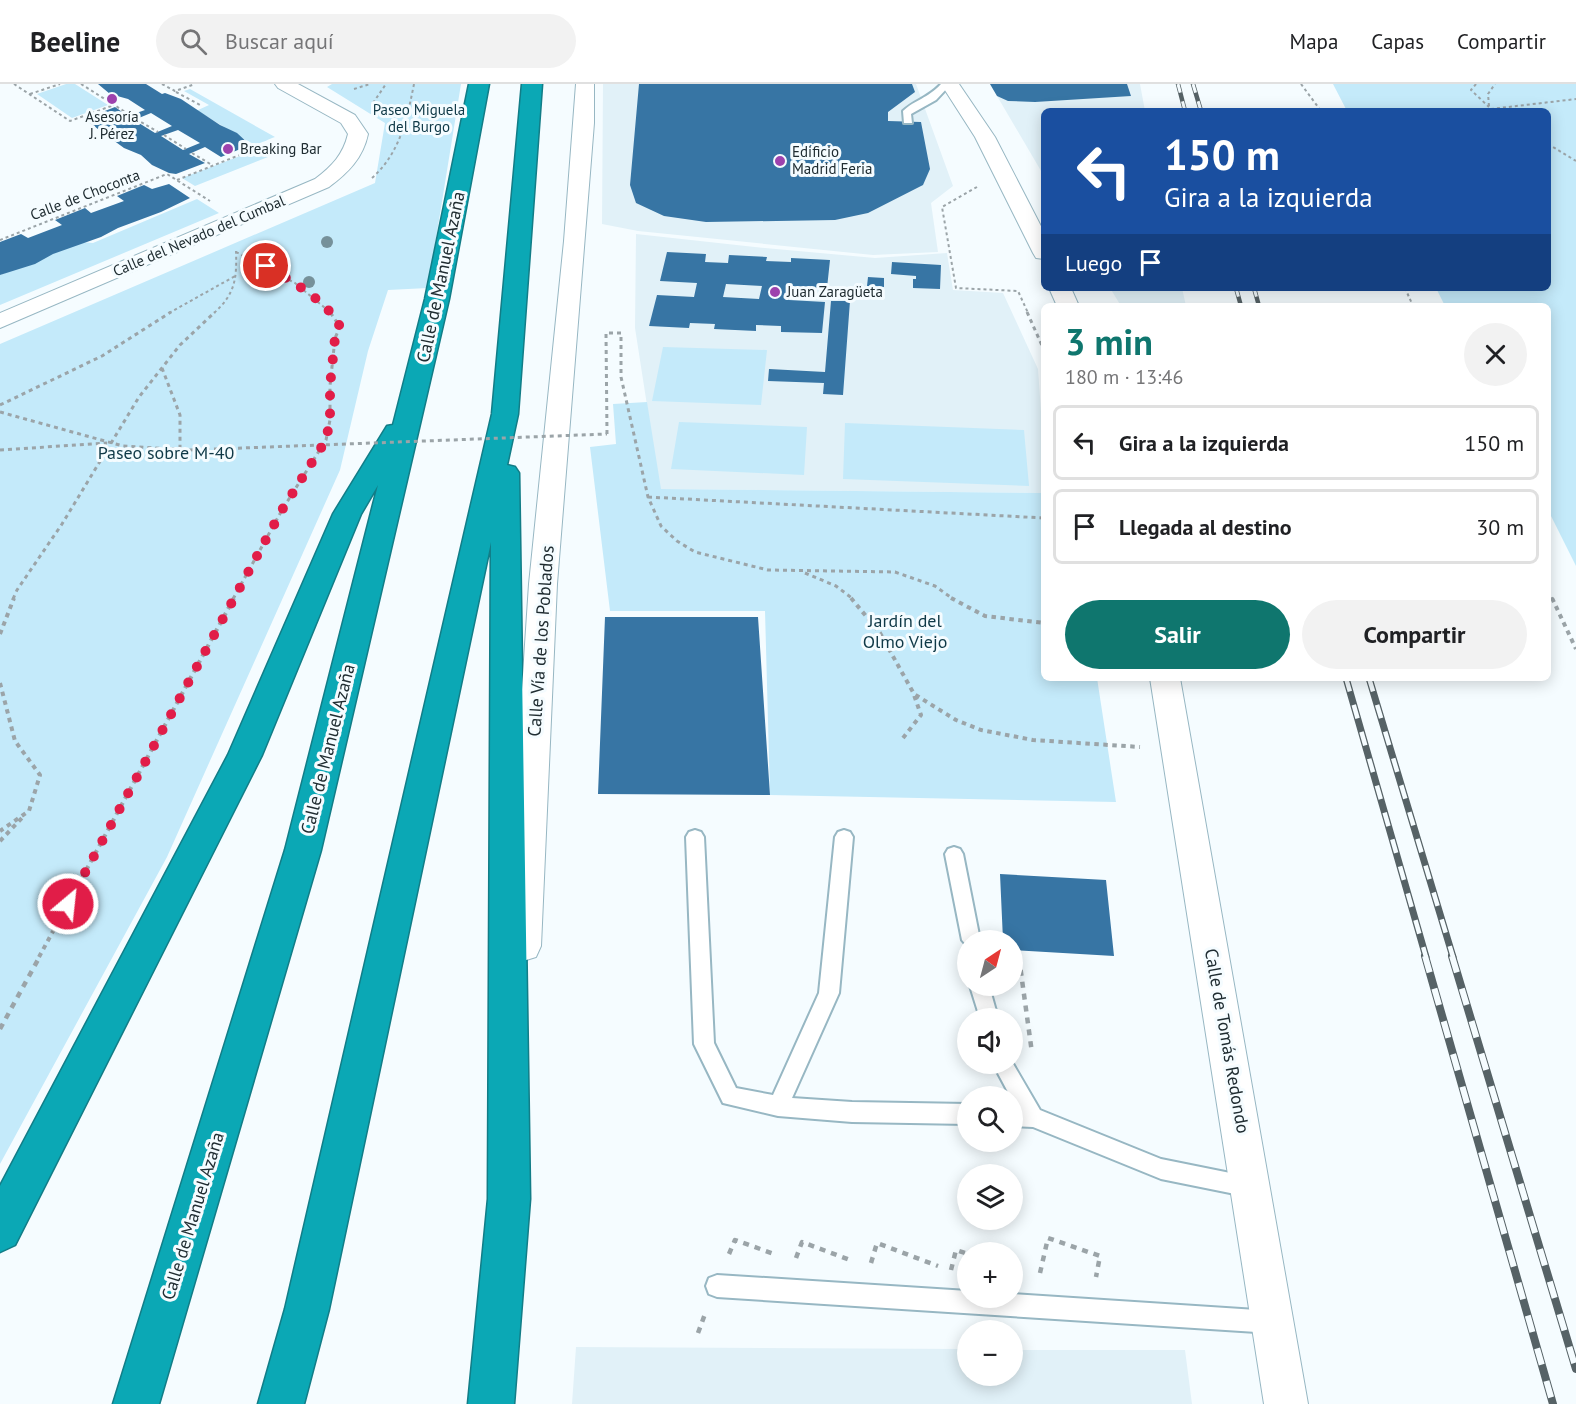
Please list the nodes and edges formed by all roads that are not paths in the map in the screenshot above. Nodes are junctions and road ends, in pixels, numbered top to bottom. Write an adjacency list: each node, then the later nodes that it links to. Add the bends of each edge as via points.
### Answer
1 (284, 84): 8 (street, Calle del Nevado del Cumbal, via 358,115 355,150 344,168 322,183)
2 (479, 84): 9 (highway, Calle de Manuel Azaña)
3 (532, 84): 10 (highway)
4 (585, 84): 20 (street, Calle Vía de los Poblados, via 575,241 543,584)
5 (948, 84): 6 (lane, via 906,113); 7 (street, via 985,137)
6 (908, 121)
7 (1041, 247)
8 (0, 321)
9 (412, 405): 21 (highway, via 347,514 245,755); 24 (highway, Calle de Manuel Azaña, via 303,850)
10 (504, 414): 20 (highway); 25 (highway, via 307,1309)
11 (1166, 681): 19 (street, Calle de Tomás Redondo)
12 (695, 837): 16 (lane, via 704,1044 730,1096)
13 (844, 837): 16 (lane, via 829,993)
14 (954, 854): 15 (lane)
15 (969, 930)
16 (778, 1106): 17 (lane)
17 (957, 1114)
18 (1023, 1117): 19 (lane, via 1161,1169)
19 (1251, 1187): 23 (street, Calle de Tomás Redondo)
20 (509, 1199): 26 (highway)
21 (0, 1230)
22 (717, 1286): 23 (lane)
23 (1272, 1322): 27 (street, Calle de Tomás Redondo)
24 (136, 1404)
25 (281, 1404)
26 (490, 1404)
27 (1286, 1404)

